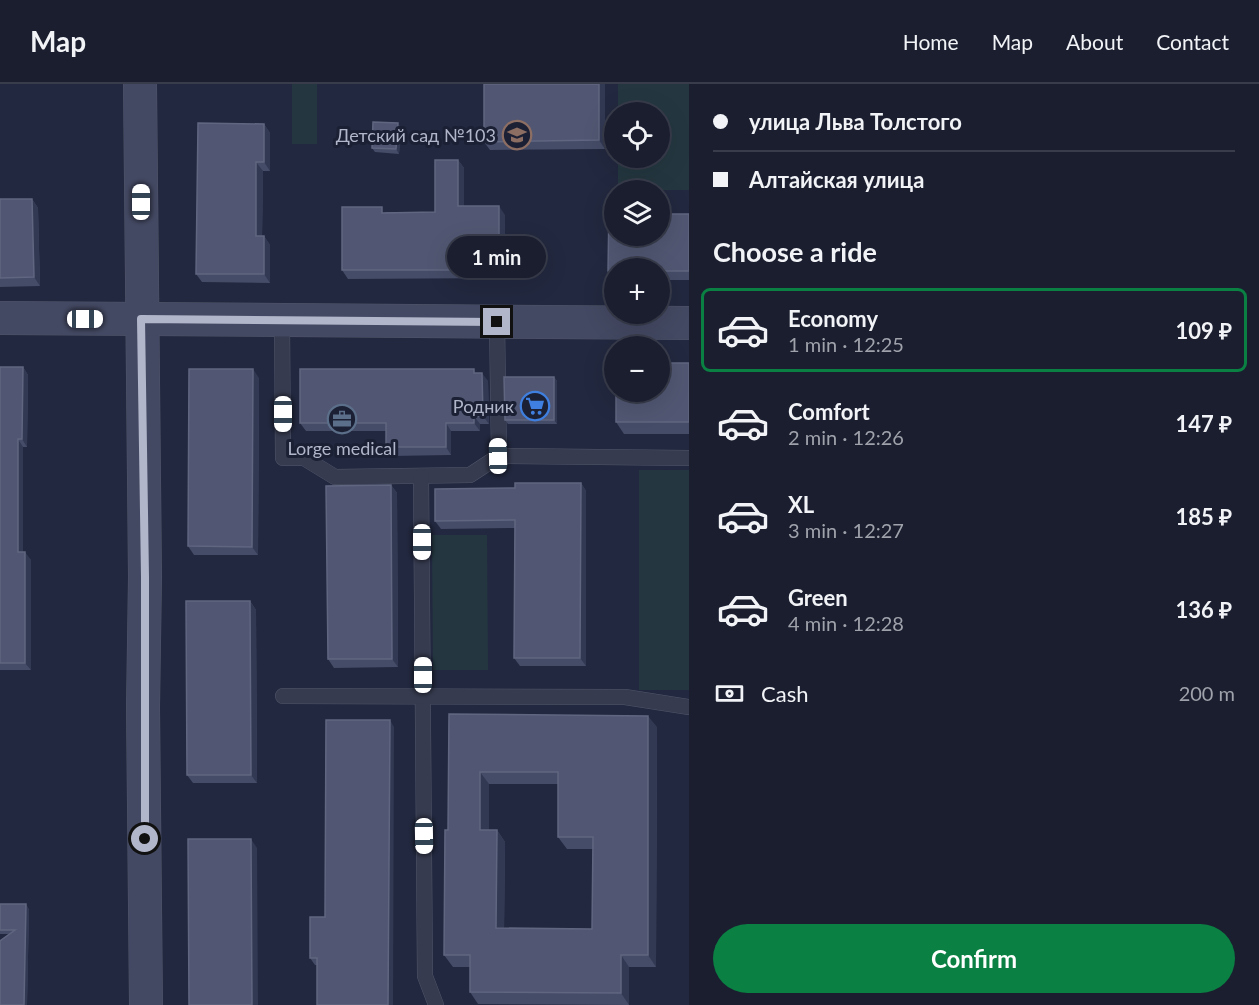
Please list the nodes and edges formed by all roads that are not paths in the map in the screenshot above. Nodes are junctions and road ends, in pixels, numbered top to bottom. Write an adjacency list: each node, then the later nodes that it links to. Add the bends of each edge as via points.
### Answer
1 (140, 84): 3 (street)
2 (0, 318): 3 (street)
3 (141, 319): 4 (street); 13 (street)
4 (282, 320): 5 (street); 9 (lane, via 283,458 304,458 335,477)
5 (497, 322): 6 (street); 7 (lane)
6 (689, 323)
7 (498, 456): 8 (lane); 9 (lane, via 470,475)
8 (689, 458)
9 (422, 476): 11 (lane)
10 (283, 696): 11 (lane)
11 (423, 697): 12 (lane, via 626,697); 14 (lane, via 425,976)
12 (689, 707)
13 (146, 1005)
14 (436, 1005)

